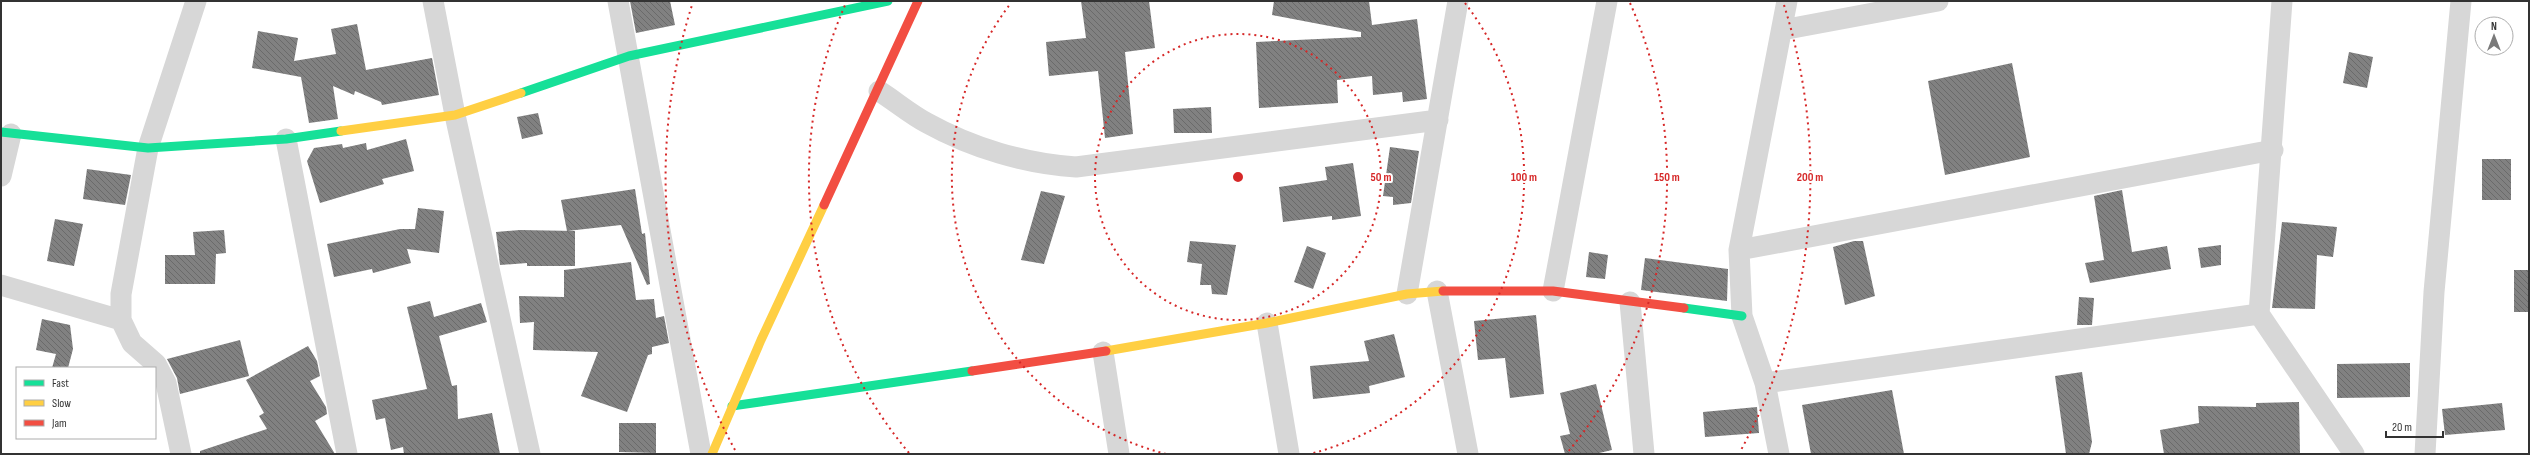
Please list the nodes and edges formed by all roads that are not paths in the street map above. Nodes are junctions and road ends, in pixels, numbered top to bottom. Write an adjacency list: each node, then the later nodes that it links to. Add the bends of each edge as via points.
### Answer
1 (196, 1): 19 (street)
2 (433, 1): 15 (street)
3 (618, 1): 13 (street)
4 (888, 1): 13 (street)
5 (918, 1): 14 (street)
6 (1458, 1): 16 (street)
7 (1607, 1): 25 (street)
8 (1787, 1): 12 (street)
9 (1938, 1): 12 (street)
10 (2282, 1): 20 (street)
11 (2461, 1): 46 (street, via 2434,292)
12 (1782, 30): 22 (street)
13 (629, 56): 15 (street); 38 (street)
14 (879, 91): 16 (street, via 927,123 971,142 1024,160 1076,167); 34 (street, via 820,211)
15 (455, 115): 18 (street); 37 (street)
16 (1438, 120): 26 (street)
17 (6, 133): 19 (street); 21 (street)
18 (286, 139): 19 (street); 36 (street)
19 (148, 148): 30 (street, via 121,294)
20 (2273, 150): 22 (street); 28 (street)
21 (1, 176)
22 (1739, 250): 29 (street)
23 (1, 285): 30 (street)
24 (1437, 291): 25 (street); 26 (street); 42 (street)
25 (1553, 291): 27 (street)
26 (1407, 294): 31 (street)
27 (1630, 302): 29 (street); 43 (street)
28 (2259, 314): 33 (street); 45 (street)
29 (1742, 316): 33 (street)
30 (121, 320): 35 (street, via 132,343 156,364 166,383)
31 (1267, 323): 32 (street); 41 (street)
32 (1103, 352): 34 (street); 40 (street)
33 (1765, 383): 44 (street)
34 (732, 406): 39 (street)
35 (181, 454)
36 (347, 454)
37 (530, 454)
38 (702, 454)
39 (712, 454)
40 (1119, 454)
41 (1289, 454)
42 (1468, 454)
43 (1644, 454)
44 (1779, 454)
45 (2354, 454)
46 (2425, 454)

